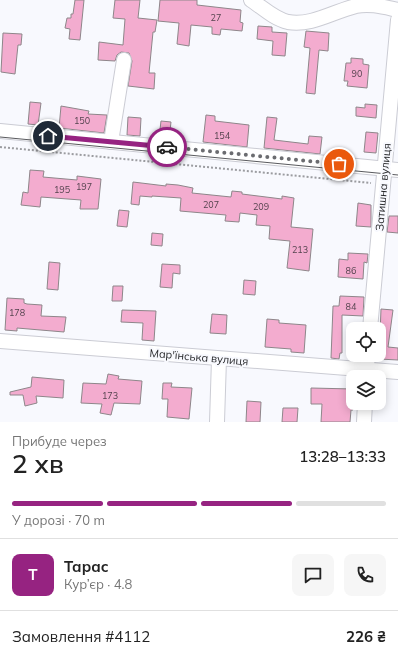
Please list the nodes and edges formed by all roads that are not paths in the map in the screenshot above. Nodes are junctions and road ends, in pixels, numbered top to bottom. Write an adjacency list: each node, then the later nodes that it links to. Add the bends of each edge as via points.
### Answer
1 (251, 0): 2 (street, via 286,22 314,21 357,6 374,5)
2 (398, 10)
3 (398, 20): 7 (street, Затишна вулиця)
4 (124, 60): 6 (street)
5 (0, 131): 6 (street)
6 (111, 142): 7 (street)
7 (391, 169): 8 (street, Затишна вулиця, via 383,184)
8 (371, 322)
9 (0, 341): 10 (street, Мар'їнська вулиця)
10 (218, 359): 11 (street, Мар'їнська вулиця); 15 (street)
11 (346, 371)
12 (386, 372): 13 (street, Мар'їнська вулиця)
13 (398, 372)
14 (365, 410): 16 (street)
15 (217, 422)
16 (364, 422)

